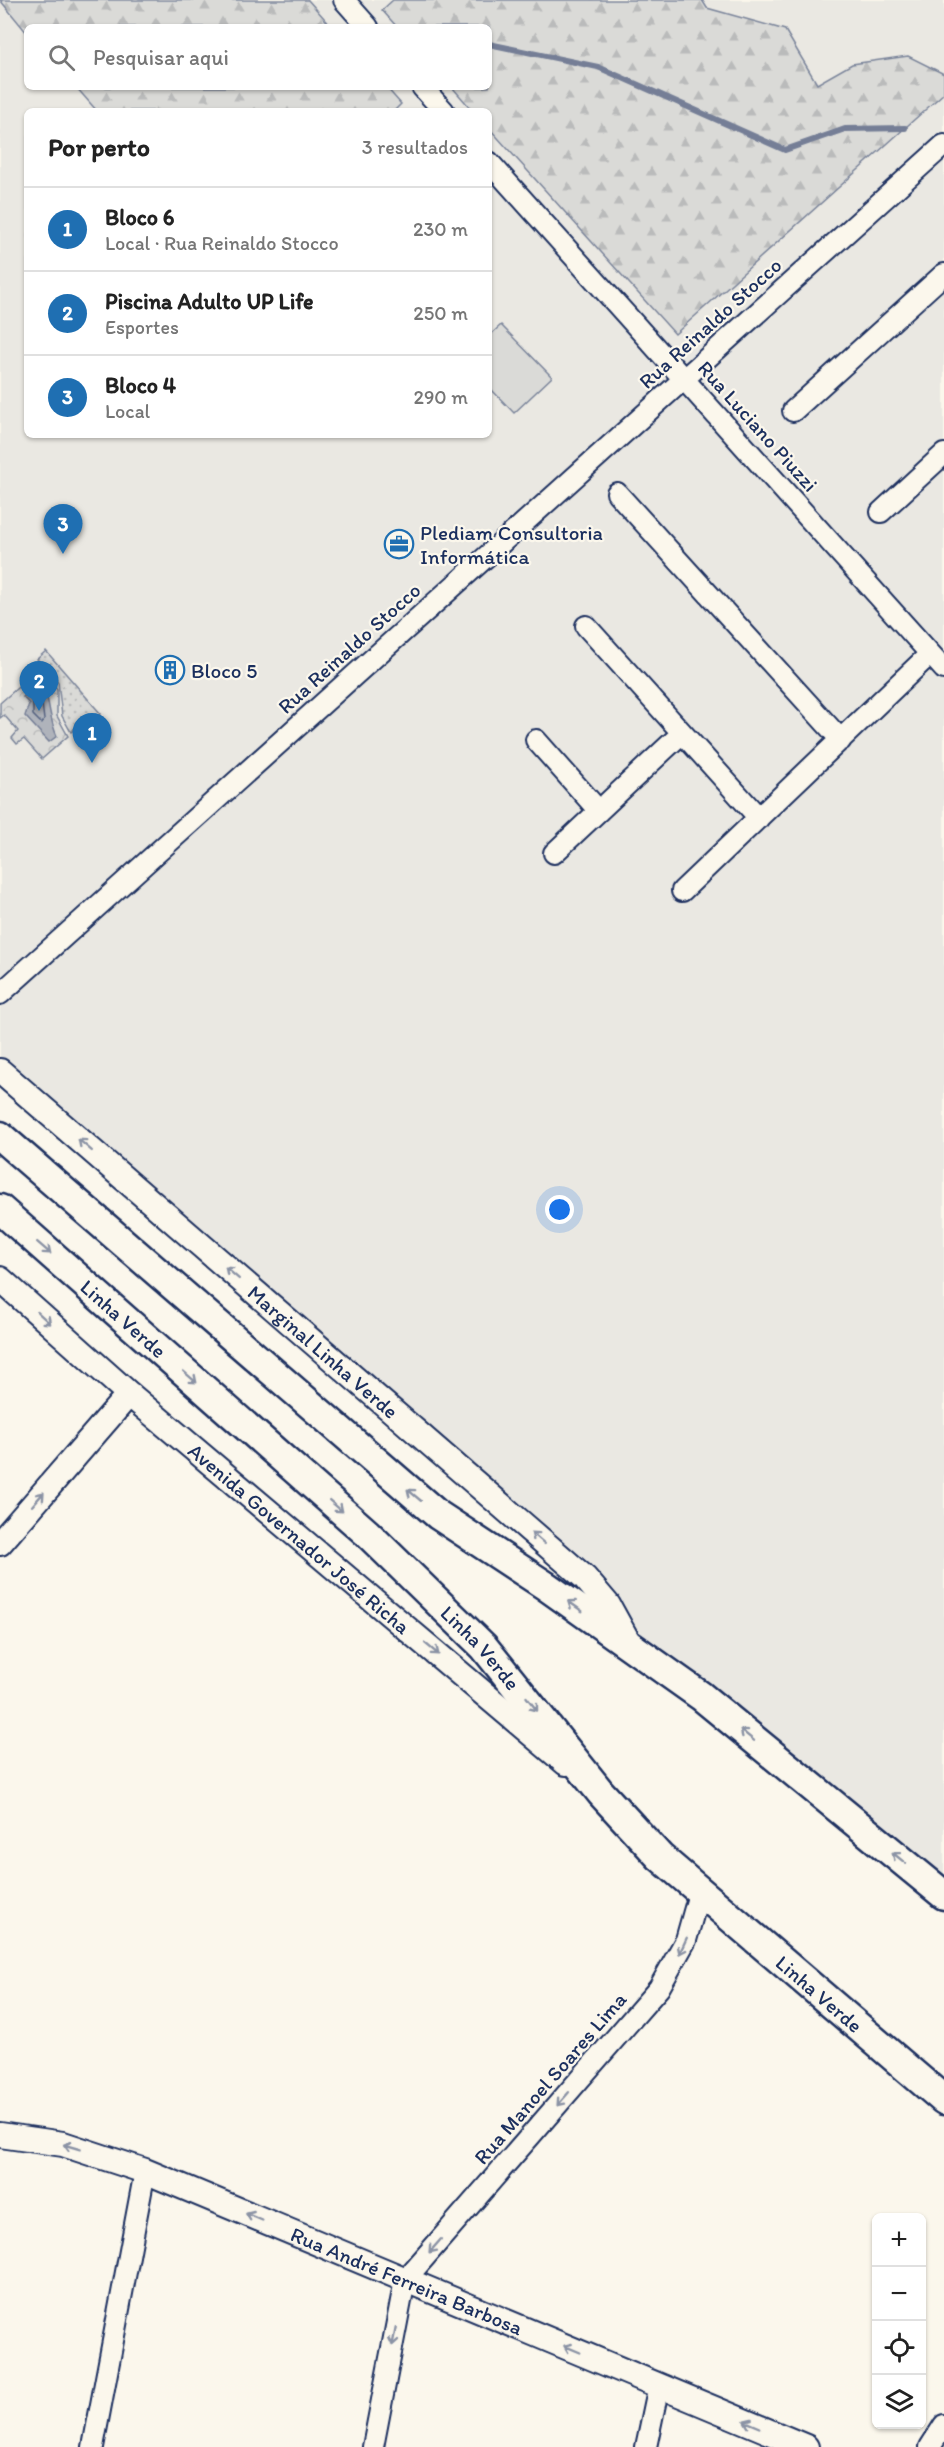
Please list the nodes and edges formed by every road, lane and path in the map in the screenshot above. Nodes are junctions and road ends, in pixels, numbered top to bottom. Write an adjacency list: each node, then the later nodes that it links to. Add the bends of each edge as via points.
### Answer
1 (344, 0): 2 (street)
2 (365, 24)
3 (425, 90): 4 (street)
4 (441, 108)
5 (944, 145): 8 (street, Rua Reinaldo Stocco)
6 (492, 165): 8 (street, Rua Luciano Piuzzi)
7 (944, 274): 9 (street)
8 (684, 379): 14 (street, Rua Luciano Piuzzi); 23 (street, Rua Reinaldo Stocco)
9 (793, 411)
10 (944, 454): 12 (street)
11 (617, 493): 18 (street)
12 (881, 512)
13 (586, 626): 16 (street)
14 (930, 654): 15 (street, Rua Luciano Piuzzi); 18 (street)
15 (944, 669)
16 (681, 734): 19 (street); 20 (street)
17 (536, 740): 19 (street)
18 (841, 740): 20 (street)
19 (599, 811): 21 (street)
20 (759, 818): 22 (street)
21 (554, 854)
22 (682, 891)
23 (0, 994)
24 (0, 1071): 30 (main road, Marginal Linha Verde, one-way to 24, via 608,1605 585,1578)
25 (0, 1136): 30 (highway, one-way to 25, via 438,1515)
26 (0, 1209): 31 (highway, Linha Verde, one-way to 31, via 425,1588 499,1664)
27 (0, 1279): 28 (main road, Avenida Governador José Richa, one-way to 28)
28 (129, 1394): 29 (main road, one-way to 28); 31 (main road, Avenida Governador José Richa, one-way to 31)
29 (0, 1543)
30 (630, 1645): 33 (highway, one-way to 30, via 701,1696)
31 (601, 1793): 32 (highway, Linha Verde, via 660,1857)
32 (700, 1890): 34 (highway, Linha Verde); 37 (street, Rua Manoel Soares Lima, one-way to 37, via 686,1940 659,1988)
33 (944, 1895)
34 (944, 2100)
35 (0, 2134): 36 (main road, Rua André Ferreira Barbosa, one-way to 35, via 63,2144)
36 (145, 2171): 37 (main road, Rua André Ferreira Barbosa, one-way to 36); 40 (street)
37 (405, 2280): 38 (main road, Rua André Ferreira Barbosa, one-way to 37); 41 (street, one-way to 41)
38 (658, 2385): 42 (street); 43 (main road, Rua André Ferreira Barbosa, one-way to 38)
39 (944, 2425): 44 (street)
40 (93, 2447)
41 (373, 2447)
42 (646, 2447)
43 (806, 2447)
44 (930, 2447)

